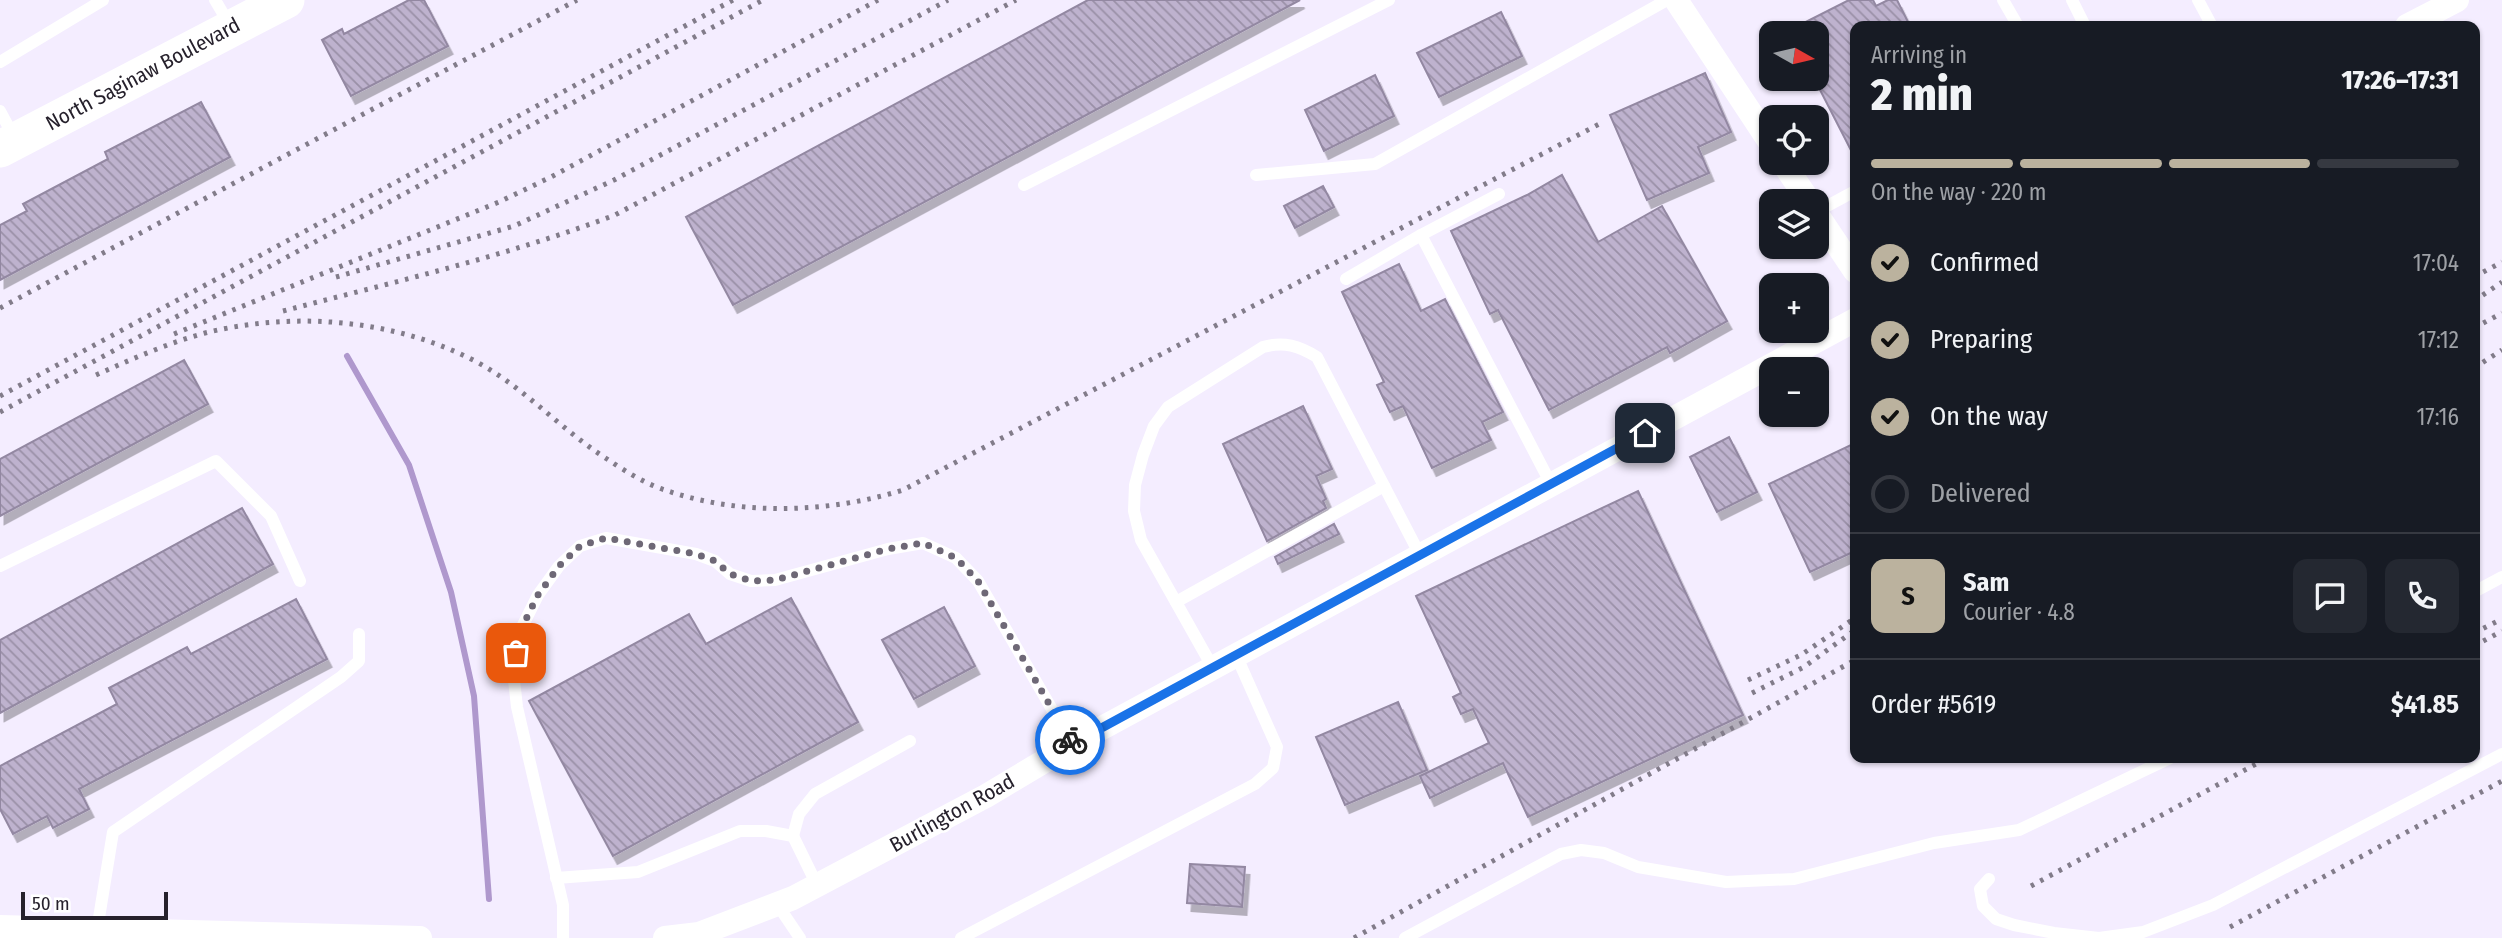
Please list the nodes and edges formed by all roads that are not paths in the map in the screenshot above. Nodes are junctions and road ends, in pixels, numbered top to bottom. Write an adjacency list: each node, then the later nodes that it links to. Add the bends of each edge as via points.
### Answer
1 (103, 0): 15 (lane)
2 (286, 0): 10 (main road, North Saginaw Boulevard)
3 (1389, 0): 19 (lane)
4 (1667, 0): 18 (lane, via 1375,164)
5 (1675, 0): 16 (street)
6 (2003, 0): 11 (lane)
7 (2072, 0): 12 (lane)
8 (2198, 0): 13 (lane)
9 (2457, 0): 14 (street)
10 (223, 14): 17 (main road, North Saginaw Boulevard)
11 (2015, 21)
12 (2082, 21)
13 (2209, 21)
14 (2417, 21)
15 (0, 62)
16 (1759, 126)
17 (5, 134)
18 (1256, 174)
19 (1024, 186)
20 (1499, 194): 24 (lane)
21 (1850, 194): 22 (lane)
22 (1829, 205)
23 (1829, 232): 25 (street)
24 (1421, 235): 26 (lane); 28 (lane)
25 (1850, 263)
26 (1346, 279)
27 (1850, 323): 28 (street, Burlington Road)
28 (1551, 484): 30 (street, Burlington Road)
29 (1384, 486): 30 (lane); 35 (lane); 35 (lane, via 1317,357 1289,344 1263,347 1168,407 1154,426 1143,455 1134,511 1140,540)
30 (1420, 555): 37 (street, Burlington Road)
31 (0, 566): 33 (lane, via 216,461 271,516)
32 (2502, 577): 34 (lane)
33 (300, 581)
34 (2480, 589)
35 (1176, 602): 38 (lane)
36 (359, 634): 49 (lane, via 359,661 341,677 113,832)
37 (1236, 655): 38 (street, Burlington Road); 54 (lane, via 1277,747 1273,768 1255,784)
38 (1213, 668): 40 (street, Burlington Road)
39 (910, 741): 43 (lane, via 816,794 799,814)
40 (1072, 744): 44 (lane, via 978,581 956,558 923,543 775,580 751,581 696,554 606,538 580,546 559,566 518,635 513,671 517,707); 46 (street, Burlington Road, via 986,796)
41 (2502, 754): 45 (lane, via 2213,905 2143,932 2099,937 2053,933 1996,919 1983,906 1980,889)
42 (2160, 763): 55 (lane, via 2019,830 1934,843 1794,879 1726,882 1638,867 1581,849 1561,854)
43 (793, 836): 44 (lane, via 740,831 638,872); 46 (lane)
44 (556, 878): 51 (lane, via 563,905)
45 (1989, 879)
46 (817, 885): 47 (street, Burlington Road)
47 (777, 904): 52 (street, Burlington Road, via 699,934); 53 (lane)
48 (0, 927): 49 (street)
49 (97, 930): 50 (street)
50 (420, 938)
51 (563, 938)
52 (665, 938)
53 (800, 938)
54 (961, 938)
55 (1405, 938)

